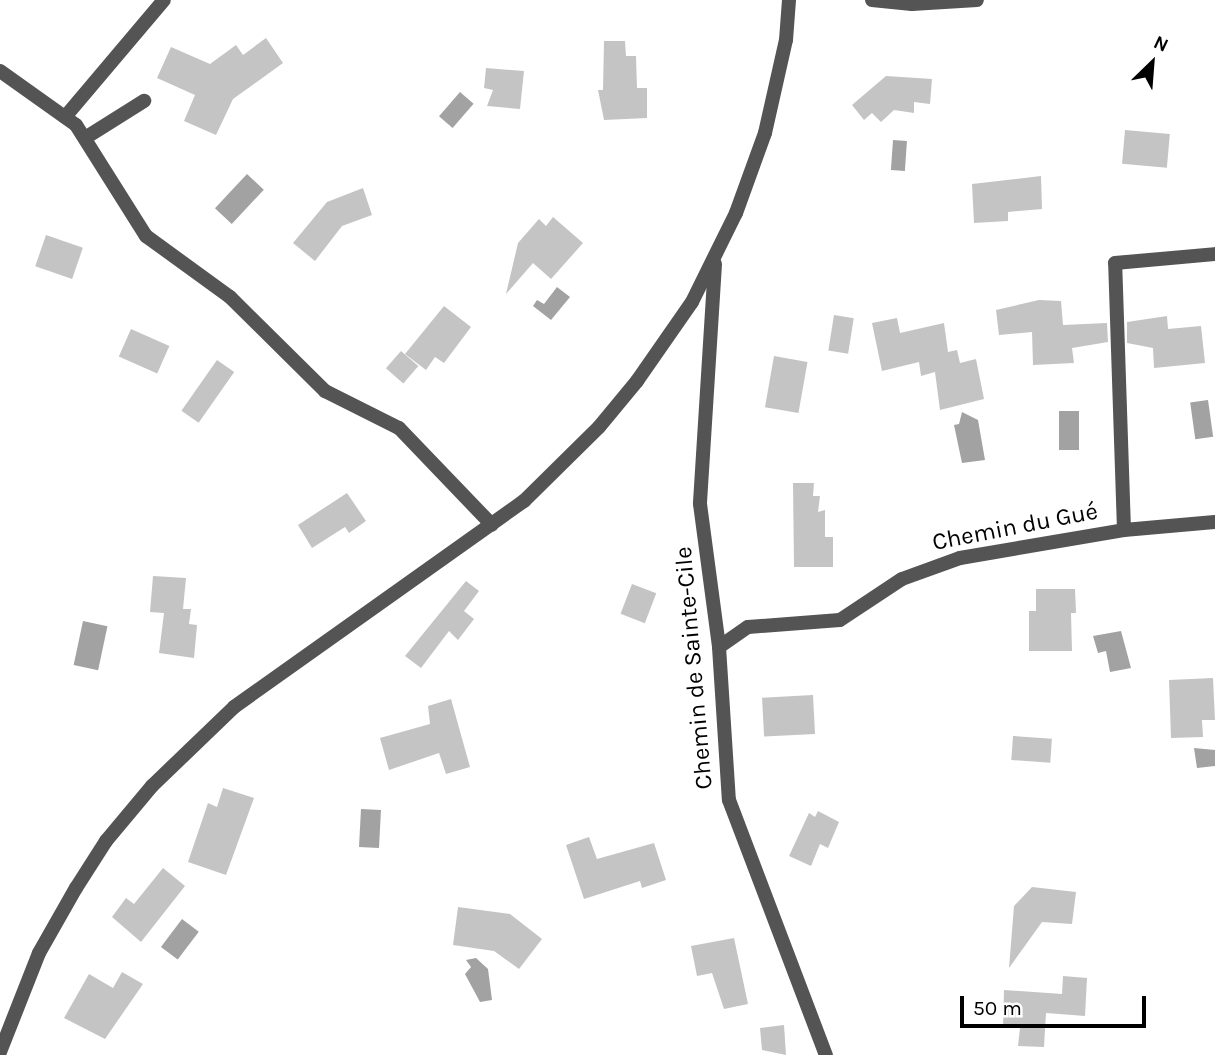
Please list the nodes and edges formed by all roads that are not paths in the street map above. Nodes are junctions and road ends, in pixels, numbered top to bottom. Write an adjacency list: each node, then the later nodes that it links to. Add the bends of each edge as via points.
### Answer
1 (163, 0): 7 (street)
2 (789, 0): 10 (street, via 786,40 765,133)
3 (872, 0): 4 (street, via 902,4)
4 (976, 0)
5 (0, 71): 7 (street)
6 (144, 101): 8 (street)
7 (65, 117): 8 (street)
8 (85, 138): 12 (street, via 146,236 230,297 325,391 399,428)
9 (1215, 254): 13 (street, via 1115,262)
10 (715, 260): 12 (street, via 692,302 599,427 553,474); 14 (street, Chemin de Sainte-Cile, via 700,503)
11 (1215, 522): 13 (street, Chemin du Gué)
12 (492, 525): 15 (street, via 234,707 152,786 106,841 64,909 34,964)
13 (1124, 530): 14 (street, Chemin du Gué, via 927,567 840,620 748,626)
14 (719, 648): 16 (street, Chemin de Sainte-Cile, via 729,800)
15 (0, 1052)
16 (826, 1055)

